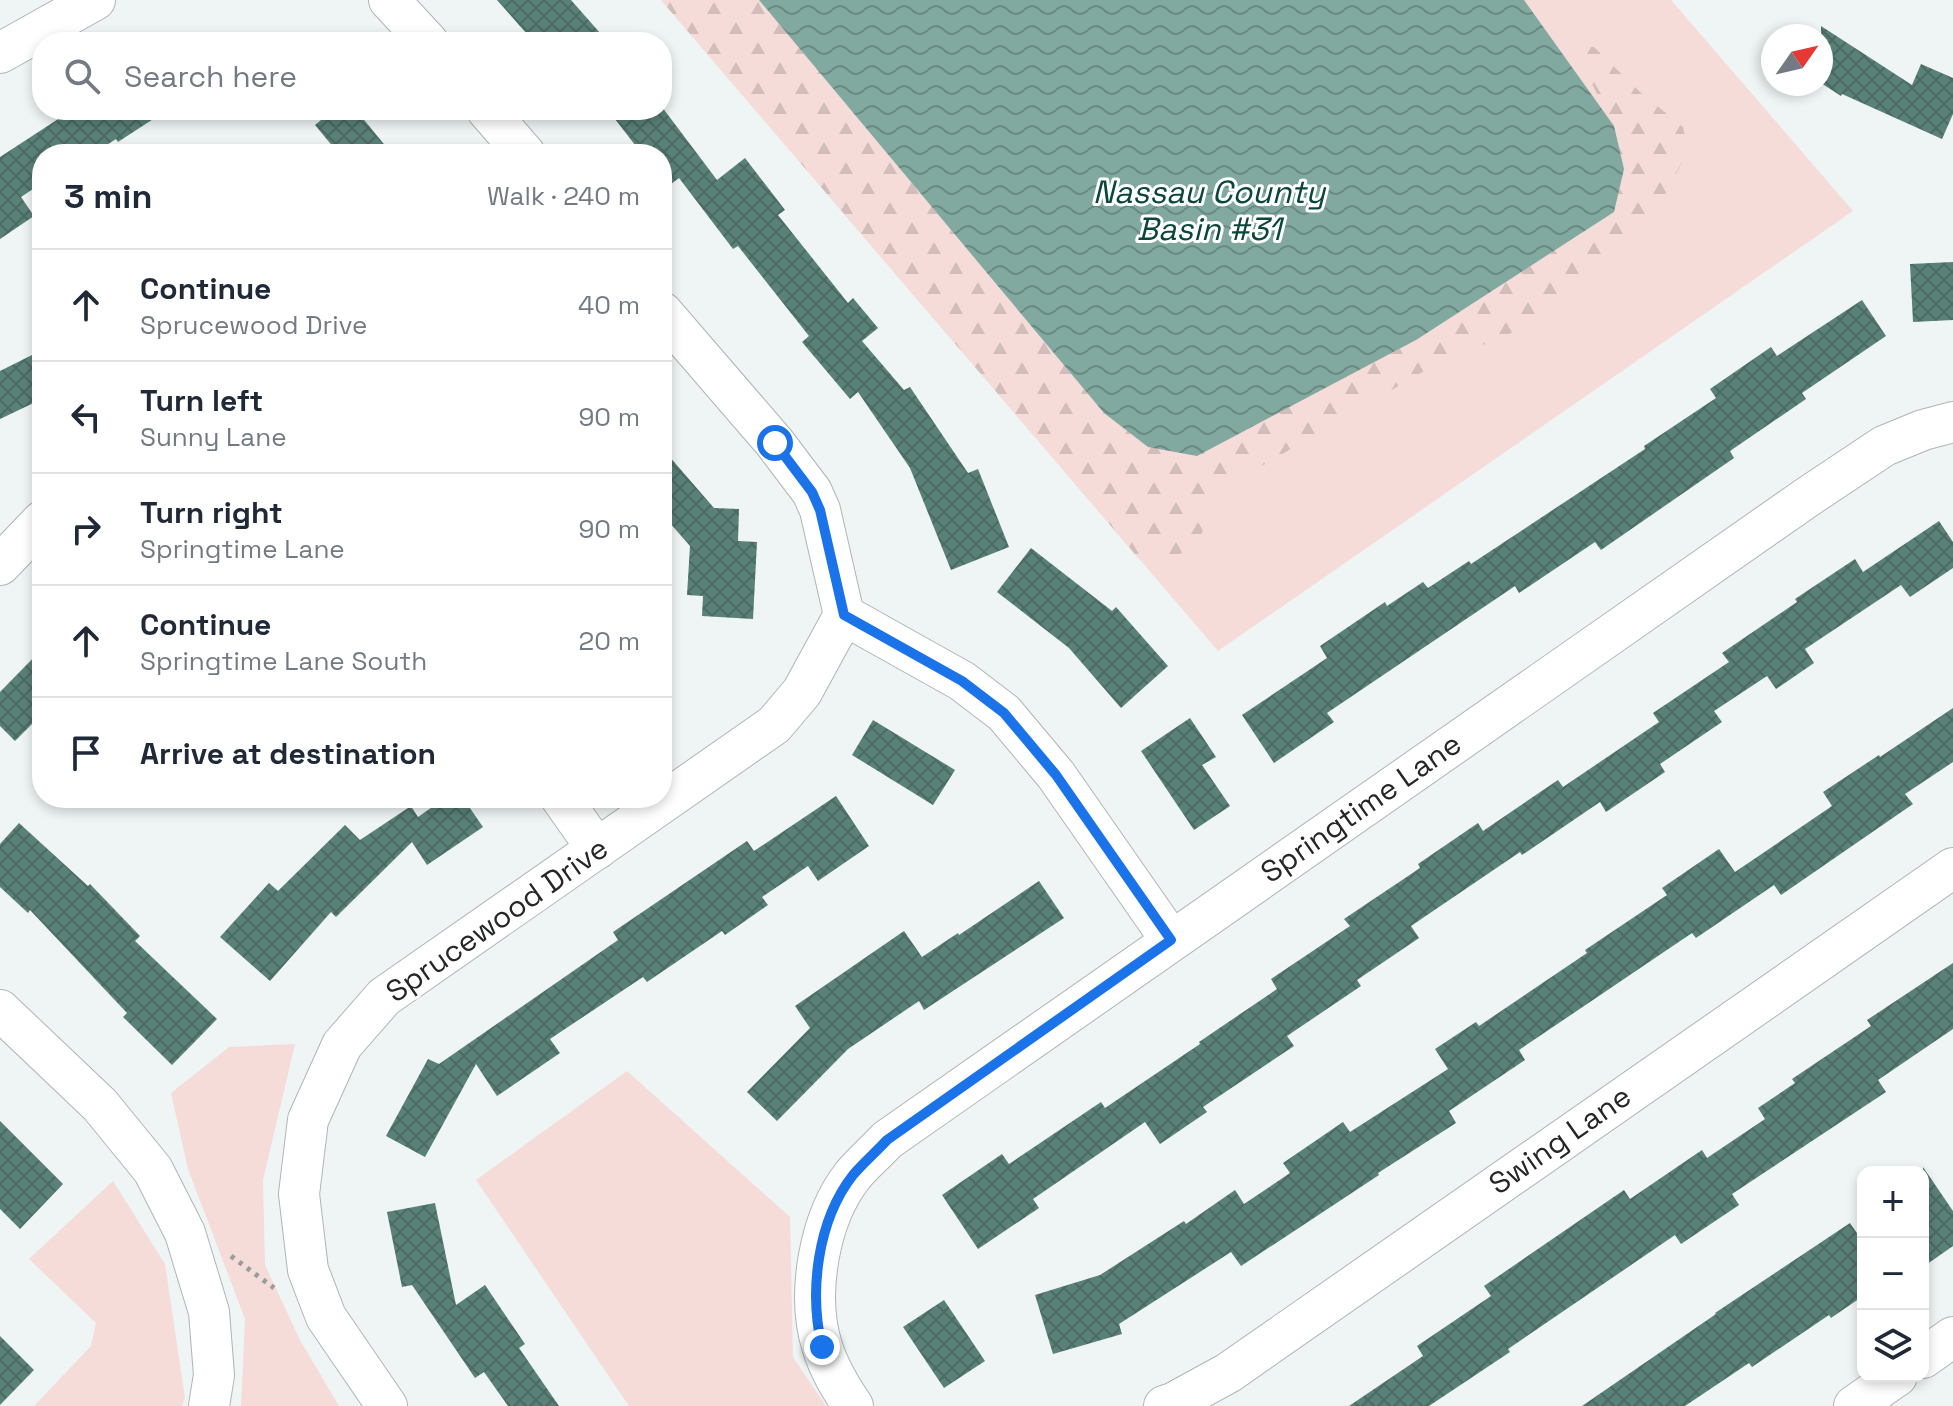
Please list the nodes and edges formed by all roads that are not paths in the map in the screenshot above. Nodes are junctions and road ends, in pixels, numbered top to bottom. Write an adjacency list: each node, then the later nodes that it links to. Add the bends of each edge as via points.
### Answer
1 (95, 0): 3 (street)
2 (389, 0): 4 (street)
3 (38, 32)
4 (419, 32)
5 (32, 35): 6 (street)
6 (0, 53)
7 (496, 120): 8 (street)
8 (516, 144)
9 (672, 324): 13 (street, via 812,492)
10 (1953, 422): 19 (street, Springtime Lane, via 1884,446)
11 (32, 531): 12 (street)
12 (0, 565)
13 (844, 615): 14 (street, Sprucewood Drive, via 802,692 774,725); 19 (street, via 962,681 1004,713 1056,775)
14 (672, 796)
15 (568, 808): 17 (street)
16 (656, 808): 17 (street, Sprucewood Drive)
17 (597, 849): 25 (street, Sprucewood Drive, via 384,997 342,1045 308,1120 299,1194 308,1270 326,1317)
18 (1953, 868): 27 (street, Swing Lane, via 1228,1373)
19 (1171, 940): 26 (street, Springtime Lane, via 887,1140 852,1176 824,1234 816,1273 822,1347)
20 (0, 1010): 24 (street, via 100,1105 153,1170 185,1233 209,1312 214,1375)
21 (1953, 1337): 22 (street)
22 (1929, 1354)
23 (1888, 1382): 28 (street)
24 (209, 1406)
25 (387, 1406)
26 (853, 1406)
27 (1164, 1406)
28 (1854, 1406)

